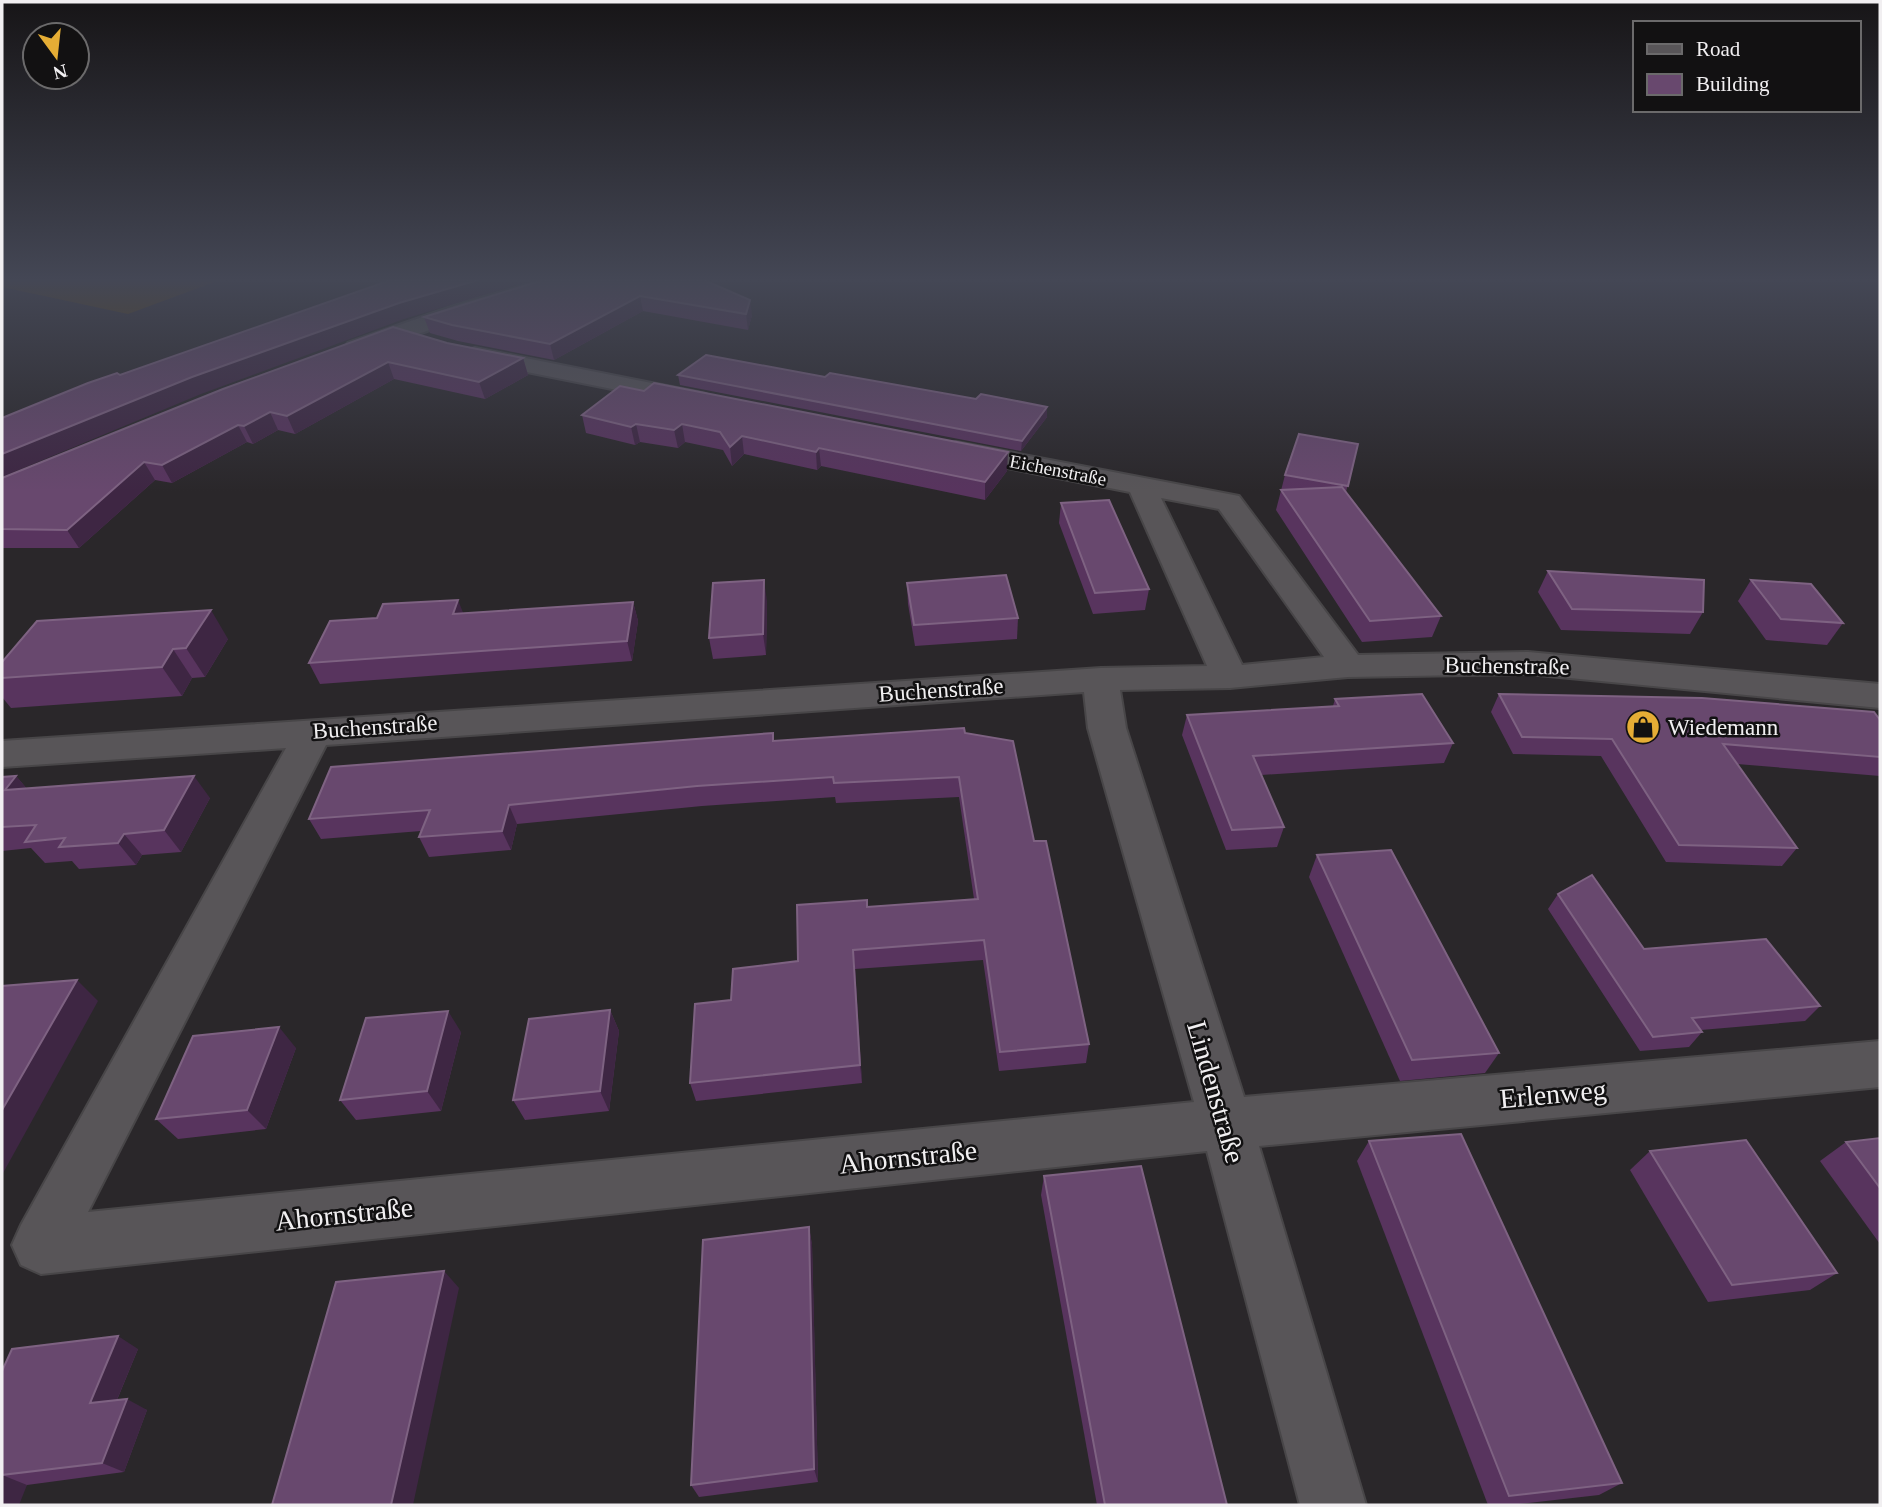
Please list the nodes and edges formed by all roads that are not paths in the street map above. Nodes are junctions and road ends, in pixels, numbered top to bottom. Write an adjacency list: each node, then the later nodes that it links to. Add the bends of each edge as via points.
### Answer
1 (351, 350): 3 (street)
2 (454, 350): 4 (street)
3 (338, 355)
4 (723, 404)
5 (925, 444): 6 (street, Eichenstraße)
6 (1142, 487): 7 (street, Eichenstraße, via 1229,502); 8 (street)
7 (1348, 666): 8 (street, Buchenstraße); 10 (street, Buchenstraße, via 1528,663)
8 (1230, 677): 9 (street, Buchenstraße)
9 (1101, 679): 11 (street, Buchenstraße); 14 (street, Lindenstraße, via 1107,728)
10 (1880, 696)
11 (314, 731): 12 (street, Buchenstraße); 14 (street, Ahornstraße, via 41,1245)
12 (2, 754)
13 (1880, 1064): 14 (street, Erlenweg)
14 (1226, 1124): 15 (street, Lindenstraße)
15 (1333, 1505)

